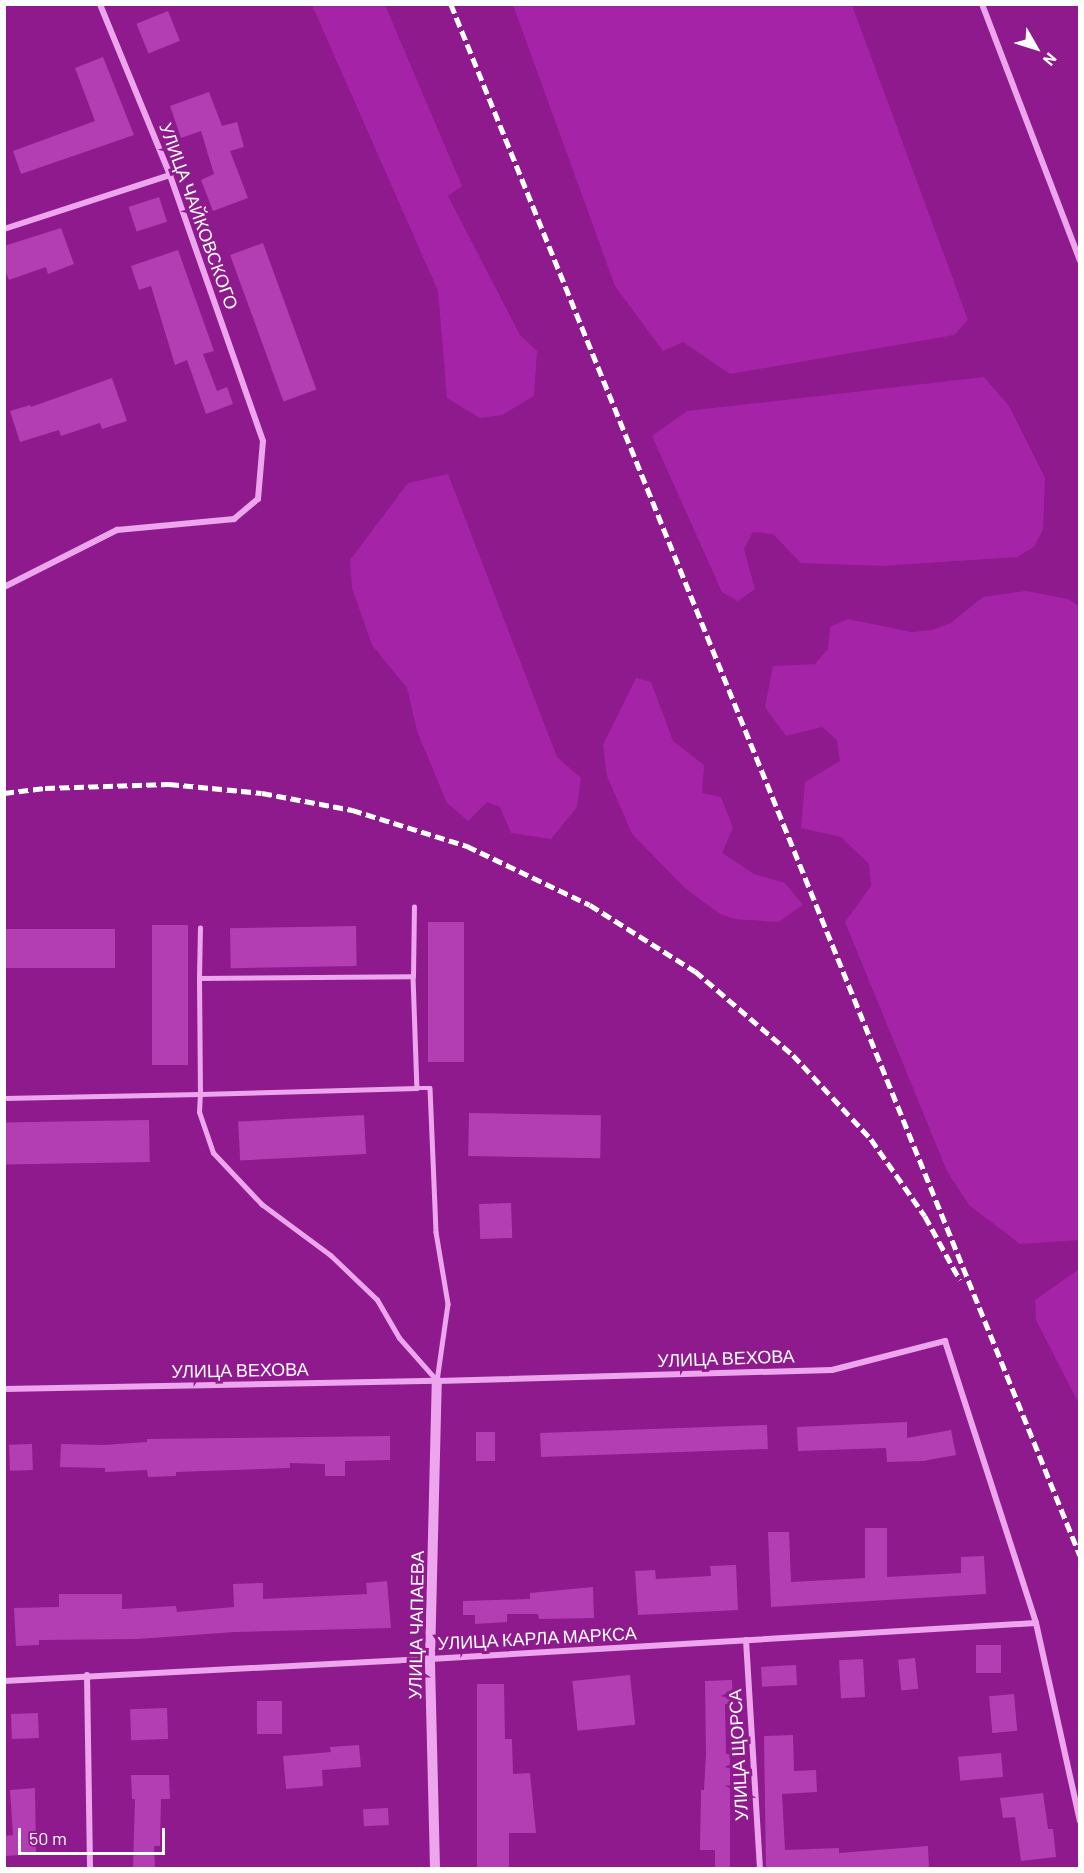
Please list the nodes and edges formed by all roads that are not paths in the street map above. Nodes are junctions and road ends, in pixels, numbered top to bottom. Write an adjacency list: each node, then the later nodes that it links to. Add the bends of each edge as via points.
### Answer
1 (100, 4): 3 (street, УЛИЦА ЧАЙКОВСКОГО)
2 (982, 4): 5 (street)
3 (170, 174): 4 (street); 6 (street, УЛИЦА ЧАЙКОВСКОГО, via 263,441 258,499 234,519 117,530)
4 (4, 229)
5 (1080, 261)
6 (4, 587)
7 (414, 907): 9 (lane)
8 (200, 928): 10 (lane)
9 (413, 976): 10 (lane); 11 (lane)
10 (199, 978): 12 (lane)
11 (417, 1088): 12 (lane); 14 (lane, via 430,1088 436,1232 448,1304)
12 (200, 1094): 13 (lane); 14 (lane, via 199,1112 213,1154 262,1205 331,1256 377,1300 399,1338)
13 (4, 1098)
14 (437, 1382): 15 (street, УЛИЦА ВЕХОВА); 16 (street, УЛИЦА ВЕХОВА, via 832,1370 945,1341); 18 (street, УЛИЦА ЧАПАЕВА)
15 (4, 1389)
16 (1036, 1623): 17 (street, УЛИЦА КАРЛА МАРКСА); 21 (street, УЛИЦА ВЕХОВА)
17 (746, 1640): 18 (street, УЛИЦА КАРЛА МАРКСА); 24 (street, УЛИЦА ЩОРСА)
18 (430, 1659): 19 (street, УЛИЦА КАРЛА МАРКСА); 23 (street, УЛИЦА ЧАПАЕВА)
19 (87, 1675): 20 (street, УЛИЦА КАРЛА МАРКСА); 22 (street)
20 (4, 1681)
21 (1080, 1821)
22 (90, 1869)
23 (435, 1869)
24 (760, 1869)

